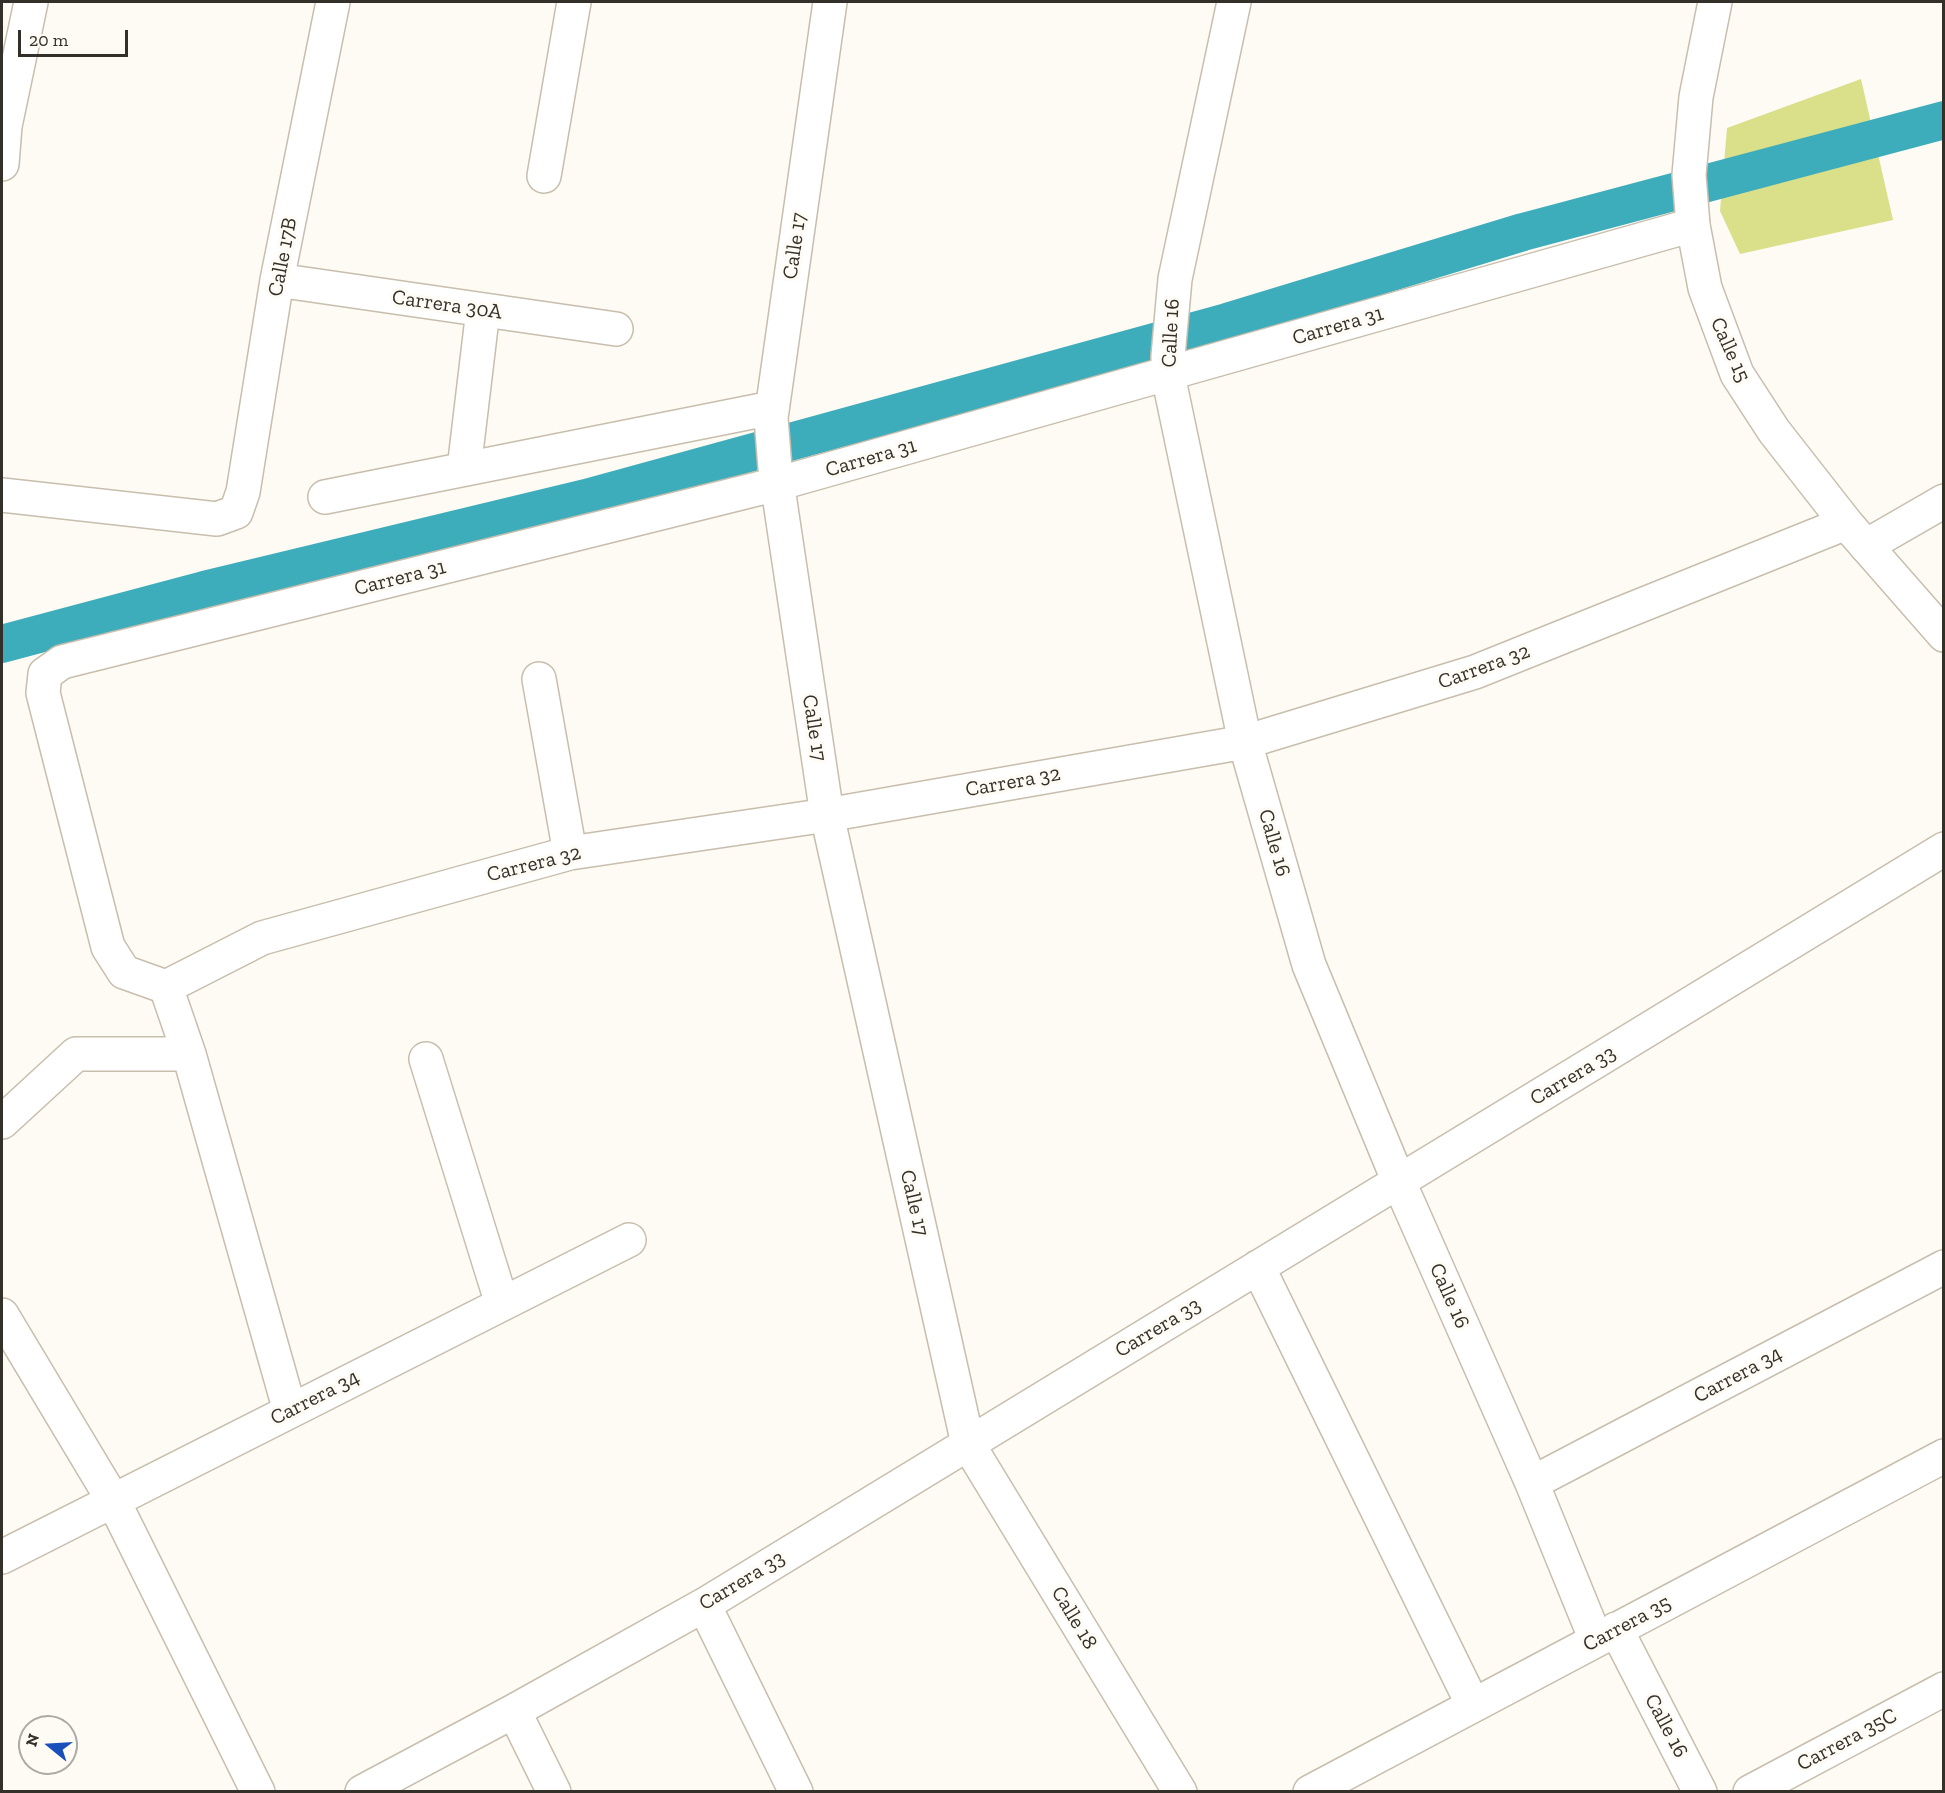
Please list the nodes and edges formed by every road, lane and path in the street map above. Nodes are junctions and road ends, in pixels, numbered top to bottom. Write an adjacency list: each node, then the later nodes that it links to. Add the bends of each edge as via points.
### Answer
1 (31, 2): 7 (street)
2 (333, 2): 11 (street, Calle 17B)
3 (574, 2): 9 (street)
4 (830, 2): 15 (street, Calle 17)
5 (1234, 2): 14 (street, Calle 16, via 1175,279)
6 (1715, 2): 10 (street, Calle 15, via 1696,97 1689,175)
7 (3, 126): 8 (street)
8 (2, 164)
9 (544, 176)
10 (1692, 217): 14 (street, Carrera 31); 21 (street, Calle 15, via 1704,288 1737,374 1774,431)
11 (277, 280): 12 (street, Carrera 30A); 18 (street, Calle 17B, via 243,492 236,512 217,519)
12 (483, 310): 13 (street, Carrera 30A); 16 (street)
13 (616, 329)
14 (1168, 365): 17 (street, Carrera 31); 24 (street, Calle 16)
15 (772, 413): 16 (street); 17 (street, Calle 17)
16 (464, 469): 19 (street)
17 (776, 476): 25 (street, Calle 17); 28 (street, Carrera 31, via 62,662 45,674 43,693 108,947 124,972)
18 (2, 495)
19 (325, 497)
20 (1944, 501): 21 (street, Carrera 32)
21 (1856, 534): 22 (street, Calle 15); 24 (street, Carrera 32, via 1475,672)
22 (1944, 635)
23 (538, 679): 27 (street)
24 (1245, 742): 25 (street, Carrera 32); 32 (street, Calle 16, via 1309,965)
25 (827, 815): 27 (street, Carrera 32); 39 (street, Calle 17)
26 (1944, 849): 32 (street, Carrera 33)
27 (570, 853): 28 (street, Carrera 32, via 262,938)
28 (166, 987): 29 (street)
29 (189, 1054): 31 (street, via 76,1054); 38 (street)
30 (426, 1059): 36 (street)
31 (2, 1122)
32 (1399, 1182): 34 (street, Carrera 33); 41 (street, Calle 16)
33 (629, 1240): 36 (street, Carrera 34)
34 (1258, 1267): 39 (street, Carrera 33); 47 (street)
35 (1944, 1267): 41 (street, Carrera 34)
36 (502, 1304): 38 (street, Carrera 34)
37 (2, 1315): 42 (street)
38 (290, 1411): 42 (street, Carrera 34)
39 (968, 1444): 44 (street, Carrera 33); 53 (street, Calle 18)
40 (1944, 1456): 45 (street, Carrera 35)
41 (1532, 1483): 45 (street, Calle 16)
42 (113, 1500): 43 (street, Carrera 34); 49 (street)
43 (2, 1557)
44 (704, 1605): 48 (street, Carrera 33); 52 (street)
45 (1606, 1635): 47 (street, Carrera 35); 55 (street, Calle 16)
46 (1944, 1689): 56 (street, Carrera 35C)
47 (1473, 1705): 54 (street, Carrera 35)
48 (514, 1711): 50 (street, Carrera 33); 51 (street)
49 (258, 1791)
50 (362, 1791)
51 (554, 1791)
52 (796, 1791)
53 (1180, 1791)
54 (1310, 1791)
55 (1700, 1791)
56 (1750, 1791)

